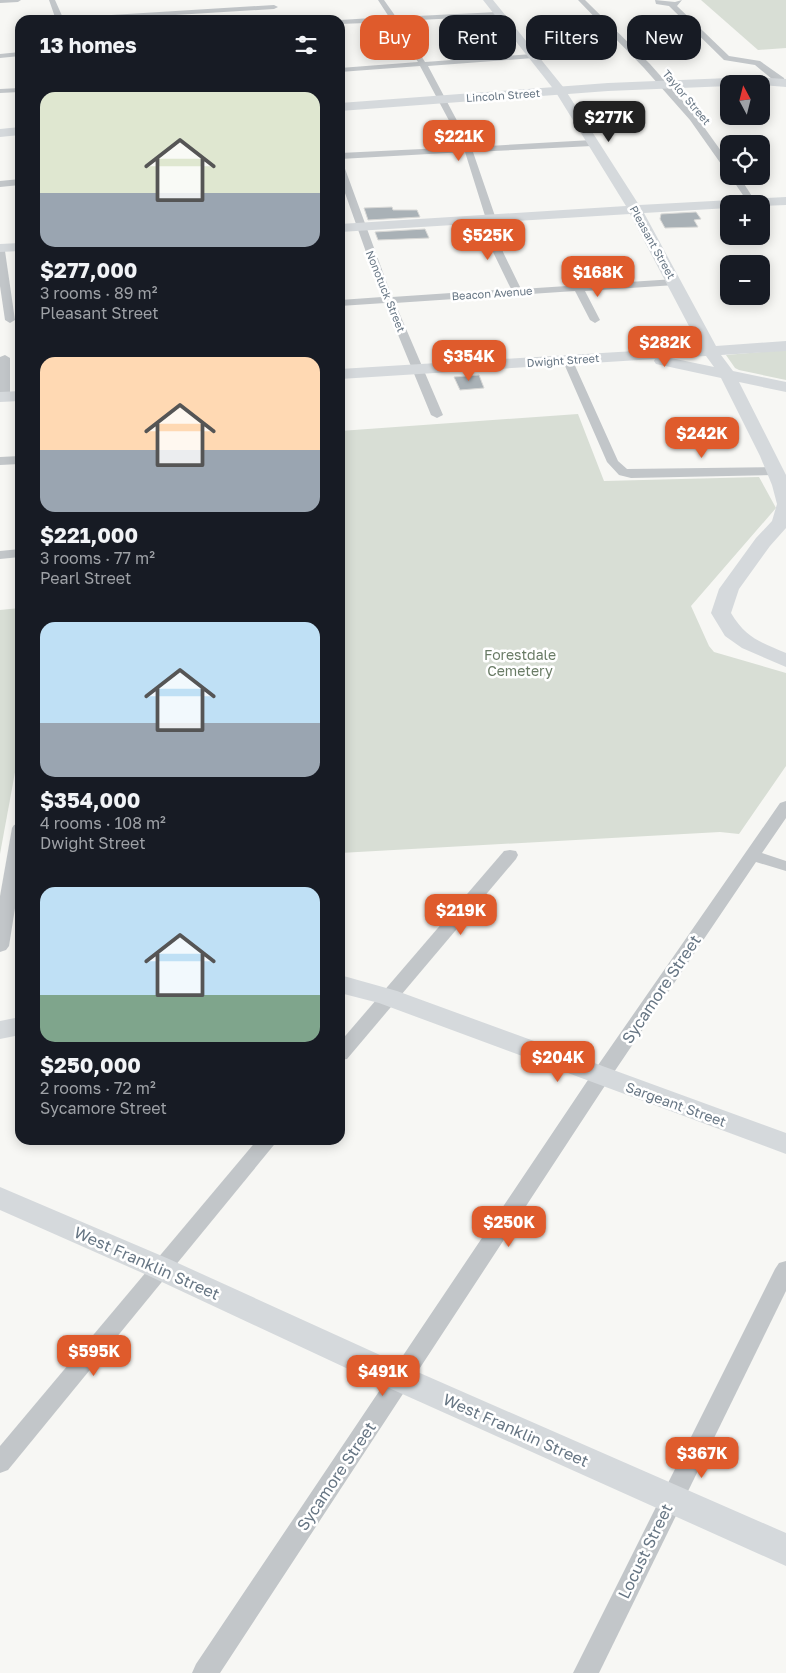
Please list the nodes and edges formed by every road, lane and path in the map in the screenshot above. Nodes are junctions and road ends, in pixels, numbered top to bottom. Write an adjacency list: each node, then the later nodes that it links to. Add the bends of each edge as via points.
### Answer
1 (18, 0): 7 (street)
2 (52, 0): 11 (street)
3 (381, 0): 13 (street)
4 (488, 0): 10 (main road, Pleasant Street)
5 (582, 0): 26 (street, Taylor Street)
6 (658, 0): 8 (street, via 658,3)
7 (0, 1)
8 (674, 2): 25 (street, via 727,58 757,62)
9 (274, 7): 12 (street)
10 (498, 14): 14 (street); 17 (main road, Pleasant Street)
11 (58, 15)
12 (122, 15)
13 (391, 15)
14 (429, 17)
15 (360, 21): 16 (street)
16 (345, 22)
17 (526, 48)
18 (15, 54): 19 (street)
19 (0, 56)
20 (526, 57): 23 (street)
21 (420, 60): 23 (street)
22 (536, 60): 28 (main road, Pleasant Street)
23 (423, 64): 24 (street); 32 (street)
24 (345, 70)
25 (784, 82): 26 (main road, Lincoln Street)
26 (662, 84): 28 (main road, Lincoln Street); 39 (street, Taylor Street, via 693,118)
27 (15, 90): 29 (street)
28 (560, 90): 32 (main road, Lincoln Street); 36 (main road, Pleasant Street)
29 (0, 91)
30 (15, 95): 31 (street)
31 (0, 96)
32 (442, 99): 33 (main road, Lincoln Street); 37 (street)
33 (345, 107)
34 (15, 132): 35 (main road)
35 (0, 133)
36 (592, 143): 37 (street); 46 (main road, Pleasant Street)
37 (468, 149): 38 (street); 47 (street)
38 (345, 156)
39 (720, 156)
40 (345, 181): 48 (street, Nonotuck Street)
41 (15, 182): 42 (street)
42 (0, 184)
43 (786, 201): 44 (main road)
44 (770, 202)
45 (720, 205): 46 (main road)
46 (635, 210): 47 (main road); 52 (main road, Pleasant Street)
47 (491, 219): 48 (main road); 54 (street, via 498,252)
48 (360, 227): 49 (main road); 55 (street, Nonotuck Street)
49 (345, 228)
50 (15, 248): 51 (main road)
51 (0, 250): 57 (street)
52 (675, 282): 53 (street, Beacon Avenue); 60 (main road, Pleasant Street)
53 (578, 288): 54 (street, Beacon Avenue); 58 (street)
54 (518, 291): 55 (street, Beacon Avenue)
55 (388, 300): 56 (street, Beacon Avenue); 64 (street, Nonotuck Street)
56 (345, 303)
57 (10, 320)
58 (595, 320)
59 (786, 346): 60 (main road, Dwight Street)
60 (710, 350): 61 (main road, Dwight Street); 66 (main road, Pleasant Street)
61 (618, 356): 63 (main road, Dwight Street); 66 (main road)
62 (5, 358): 68 (street)
63 (567, 359): 64 (main road, Dwight Street); 72 (street, via 613,462 623,472)
64 (419, 369): 65 (main road, Dwight Street); 69 (street, Nonotuck Street)
65 (345, 374)
66 (727, 374): 67 (main road); 72 (main road, Pleasant Street)
67 (786, 387)
68 (8, 396)
69 (437, 415)
70 (15, 460): 71 (street)
71 (0, 461)
72 (775, 471): 73 (main road, Pleasant Street)
73 (786, 507): 76 (main road, Pleasant Street, via 781,522 729,590 721,612 732,632 749,644)
74 (15, 554): 75 (street)
75 (0, 555)
76 (786, 661)
77 (786, 806): 79 (street, Sycamore Street)
78 (510, 855): 84 (street)
79 (753, 856): 81 (street); 88 (street, Sycamore Street)
80 (15, 858): 82 (street)
81 (786, 866)
82 (0, 946)
83 (345, 985): 84 (main road, Sargeant Street)
84 (388, 997): 87 (street); 88 (main road, Sargeant Street)
85 (15, 1027): 86 (main road)
86 (0, 1030)
87 (345, 1048)
88 (601, 1076): 89 (main road, Sargeant Street); 94 (street, Sycamore Street)
89 (786, 1144)
90 (264, 1145): 92 (street)
91 (0, 1198): 92 (main road, West Franklin Street)
92 (161, 1268): 94 (main road, West Franklin Street); 95 (street)
93 (786, 1269): 96 (street, Locust Street)
94 (401, 1379): 96 (main road, West Franklin Street); 98 (street, Sycamore Street)
95 (0, 1463)
96 (671, 1498): 97 (main road, West Franklin Street); 99 (street, Locust Street)
97 (786, 1550)
98 (205, 1673)
99 (586, 1673)

